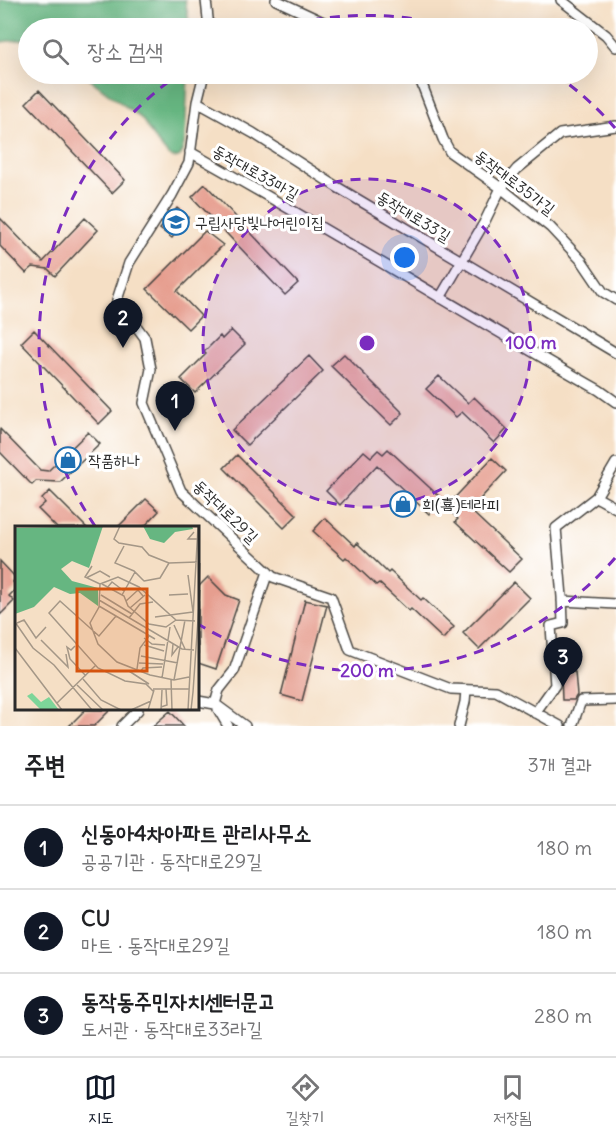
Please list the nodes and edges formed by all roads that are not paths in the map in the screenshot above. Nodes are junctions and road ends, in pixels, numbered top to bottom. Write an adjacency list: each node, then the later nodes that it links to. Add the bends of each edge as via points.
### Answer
1 (206, 0): 4 (street)
2 (276, 0): 5 (street)
3 (561, 0): 6 (street)
4 (208, 18)
5 (315, 18)
6 (584, 18)
7 (598, 29): 8 (street)
8 (616, 47)
9 (202, 84): 11 (street, 동작대로29길)
10 (422, 84): 14 (street, 동작대로35가길, via 450,152)
11 (197, 102): 13 (street, 동작대로29길); 15 (street, 동작대로33길)
12 (616, 126): 14 (street, via 560,134 517,169)
13 (190, 152): 16 (street, 동작대로33마길); 23 (street, 동작대로29길, via 189,163 172,195 129,263 117,300 145,338 151,369 144,403 181,491)
14 (501, 188): 15 (street); 17 (street, 동작대로35가길, via 550,226 582,261 603,292)
15 (461, 261): 16 (street); 18 (street, 동작대로33길)
16 (440, 298): 19 (street, 동작대로33마길)
17 (616, 300)
18 (616, 353)
19 (616, 402)
20 (616, 463): 21 (street)
21 (596, 497): 22 (street); 24 (street, via 556,528)
22 (616, 508)
23 (268, 572): 26 (street, 동작대로29길, via 331,597 350,650 451,689); 29 (street, via 234,671 219,690)
24 (562, 601): 25 (street); 31 (street, via 563,623 551,626 555,685)
25 (616, 604)
26 (466, 690): 31 (street, 동작대로29길, via 496,691); 35 (street)
27 (616, 700): 37 (street, via 581,701)
28 (200, 701): 29 (street)
29 (215, 704): 33 (street); 34 (street)
30 (137, 711): 32 (street)
31 (536, 713): 36 (street, 동작대로29길)
32 (122, 726)
33 (228, 726)
34 (245, 726)
35 (459, 726)
36 (560, 726)
37 (572, 726)

